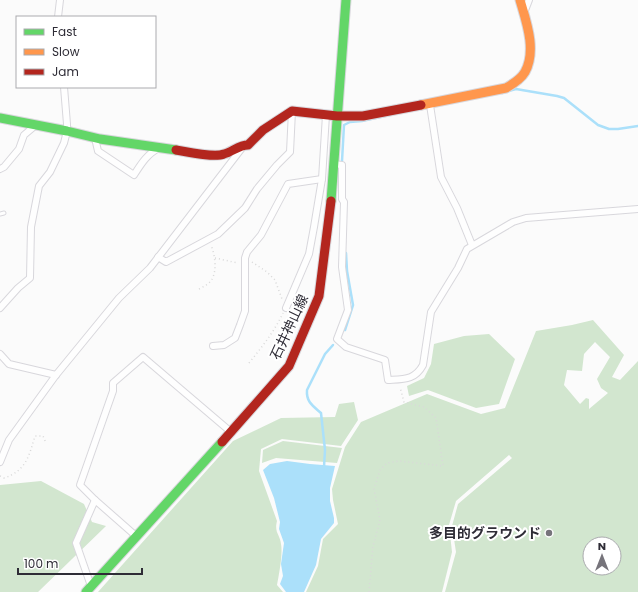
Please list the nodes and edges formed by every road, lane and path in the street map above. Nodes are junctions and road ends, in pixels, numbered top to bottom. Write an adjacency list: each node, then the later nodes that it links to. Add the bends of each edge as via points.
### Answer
1 (60, 0): 6 (street)
2 (346, 0): 11 (main road, 石井神山線)
3 (520, 0): 5 (main road)
4 (529, 0): 5 (street)
5 (524, 15): 8 (main road, via 530,51 529,64 521,79 506,88)
6 (58, 16)
7 (64, 88): 14 (street)
8 (430, 105): 11 (main road, via 363,116); 23 (street, via 441,177)
9 (292, 111): 10 (main road); 16 (main road, via 263,130 248,145); 22 (street, via 290,152 257,189 245,208 218,234)
10 (326, 115): 11 (main road); 20 (street)
11 (337, 116): 18 (main road, 石井神山線)
12 (0, 118): 13 (main road)
13 (36, 125): 14 (main road); 19 (street, via 24,135 19,149)
14 (67, 130): 15 (main road); 28 (street, via 64,143 50,172 39,186 31,227 30,278)
15 (95, 138): 17 (main road); 17 (street, via 98,151 134,175 142,162)
16 (244, 145): 17 (main road, via 223,155); 24 (street)
17 (162, 147)
18 (334, 164): 34 (street, via 342,164 342,267 348,310 337,339 346,347 385,360 388,380); 35 (main road, 石井神山線, via 319,296 289,366)
19 (0, 169)
20 (322, 179): 26 (street, via 288,184); 29 (street, via 309,254)
21 (638, 209): 23 (street, via 526,218 513,222)
22 (208, 239): 24 (street, via 166,262); 25 (path)
23 (472, 245): 34 (street, via 463,254 458,268 431,312 423,365 414,377)
24 (158, 257): 33 (street, via 119,298)
25 (215, 258): 26 (path); 27 (path, via 213,278)
26 (244, 261): 29 (path, via 267,272 275,280); 30 (street, via 245,311 240,325 235,338 224,345)
27 (199, 289)
28 (0, 308)
29 (286, 308): 32 (path, via 265,344)
30 (213, 346)
31 (0, 354): 33 (street, via 9,364)
32 (249, 363)
33 (56, 375): 37 (street, via 9,440)
34 (398, 379): 42 (path, via 404,402 424,407 436,418 443,466 399,461 387,464 380,470 374,489 380,520 373,546)
35 (231, 432): 39 (street, via 143,356 113,383 113,391 80,485); 40 (main road, 石井神山線)
36 (46, 443): 38 (path, via 43,436 35,436 24,465 14,475 4,478)
37 (0, 462)
38 (0, 476)
39 (95, 500): 40 (street); 41 (street, via 76,543)
40 (136, 536): 41 (main road, 石井神山線)
41 (88, 589)
42 (369, 592)

